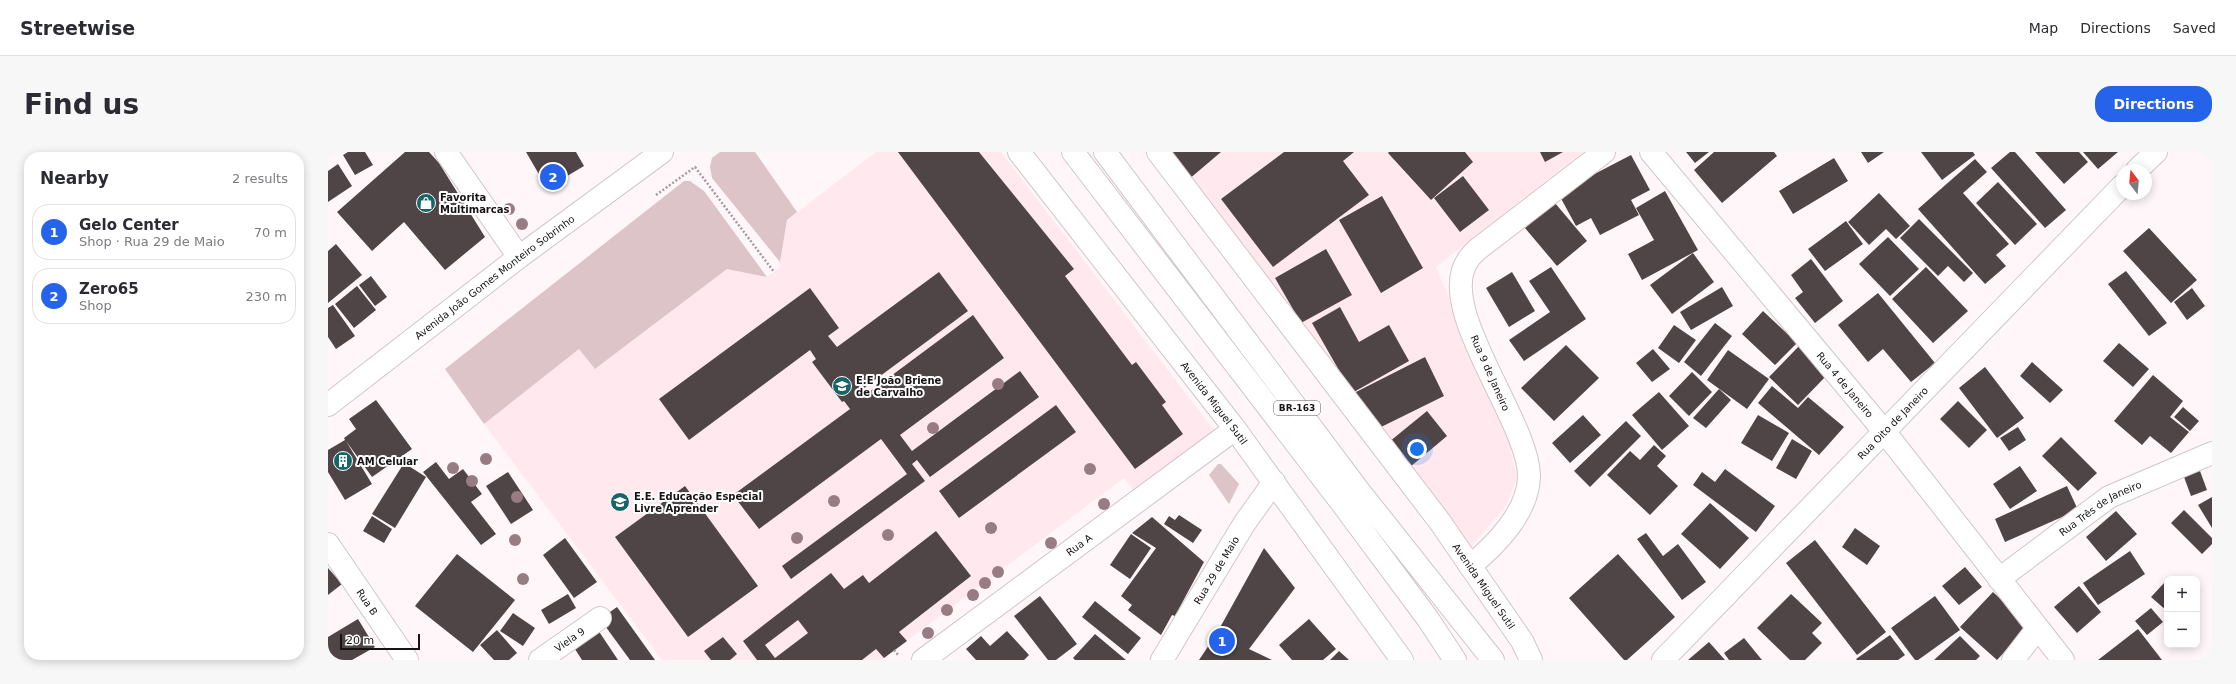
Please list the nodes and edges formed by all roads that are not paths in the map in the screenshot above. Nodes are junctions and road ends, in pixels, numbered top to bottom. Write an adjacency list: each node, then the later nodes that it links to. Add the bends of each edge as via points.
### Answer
1 (446, 152): 12 (main road)
2 (662, 152): 12 (main road, Avenida João Gomes Monteiro Sobrinho)
3 (1019, 152): 14 (main road, Avenida Miguel Sutil)
4 (1073, 152): 28 (main road, BR-163, via 1344,506 1428,619)
5 (1105, 152): 29 (main road, BR-163, via 1359,491)
6 (1158, 152): 19 (main road, Avenida Miguel Sutil, via 1435,516)
7 (1604, 152): 19 (main road, Rua 9 de Janeiro, via 1478,249 1463,269 1461,282 1465,311 1489,375 1520,436 1527,456 1529,477 1526,494 1517,515 1495,542)
8 (1652, 152): 15 (main road, Rua 4 de Janeiro)
9 (2156, 152): 10 (main road)
10 (2143, 164)
11 (2116, 192): 15 (main road, Rua Oito de Janeiro)
12 (519, 258): 13 (main road, Avenida João Gomes Monteiro Sobrinho)
13 (328, 405)
14 (1235, 429): 17 (main road, Avenida Miguel Sutil); 25 (main road, Rua A)
15 (1884, 431): 20 (main road, Rua 4 de Janeiro); 31 (main road, Rua Oito de Janeiro)
16 (2212, 453): 20 (main road, Rua Três de Janeiro, via 2109,497)
17 (1274, 482): 26 (main road, Rua 29 de Maio, via 1244,524); 27 (main road, Avenida Miguel Sutil)
18 (328, 544): 23 (main road, Rua B)
19 (1470, 566): 30 (main road, Avenida Miguel Sutil, via 1522,641)
20 (1999, 579): 22 (main road, Rua 4 de Janeiro)
21 (600, 618): 24 (main road, Viela 9)
22 (2037, 629): 32 (main road); 33 (main road, Rua 4 de Janeiro)
23 (407, 660)
24 (540, 660)
25 (923, 660)
26 (1162, 660)
27 (1402, 660)
28 (1455, 660)
29 (1493, 660)
30 (1531, 660)
31 (1663, 660)
32 (2013, 660)
33 (2062, 660)

